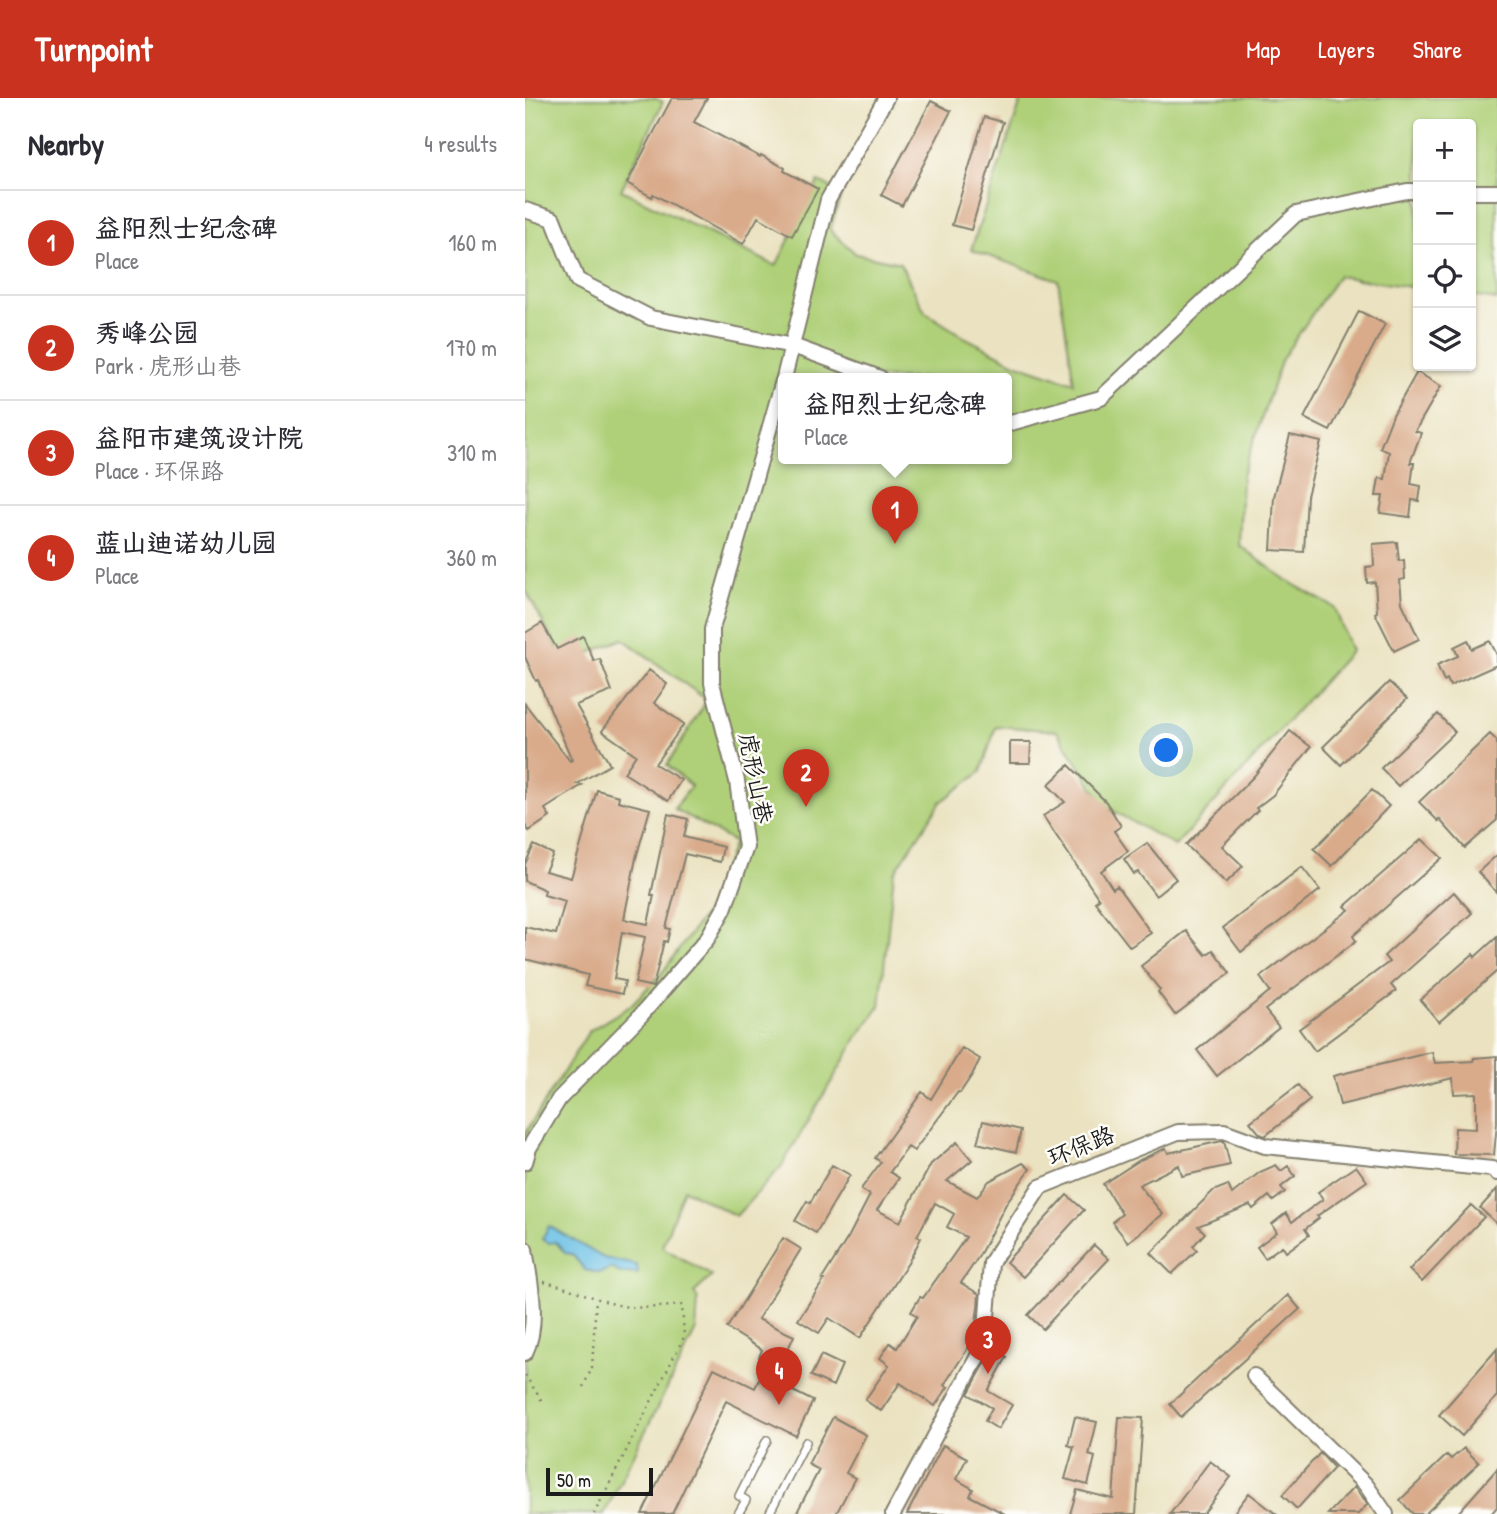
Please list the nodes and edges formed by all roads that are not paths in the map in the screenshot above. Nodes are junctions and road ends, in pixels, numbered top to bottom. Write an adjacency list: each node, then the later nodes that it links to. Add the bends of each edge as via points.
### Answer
1 (886, 98): 6 (street, 虎形山巷, via 828,200)
2 (1413, 191): 10 (street, via 1296,214 1101,398)
3 (1476, 192): 4 (street)
4 (1497, 192)
5 (525, 210): 6 (street, via 552,219 577,280 651,318)
6 (793, 346): 7 (street, 虎形山巷); 8 (street)
7 (785, 373)
8 (866, 373)
9 (778, 397): 11 (street, 虎形山巷, via 712,629 712,683 737,781 746,848 724,909 707,939 559,1099)
10 (1012, 423)
11 (528, 1143): 12 (street, 虎形山巷)
12 (525, 1162)
13 (1497, 1173): 21 (street, 环保路, via 1265,1146 1224,1131 1178,1132 1040,1187 991,1263 985,1343)
14 (525, 1249): 15 (street, via 533,1330)
15 (525, 1353)
16 (1254, 1376): 22 (street, via 1366,1485)
17 (767, 1440): 19 (lane, via 739,1496 746,1500)
18 (806, 1442): 20 (lane)
19 (738, 1514)
20 (769, 1514)
21 (893, 1514)
22 (1386, 1514)

